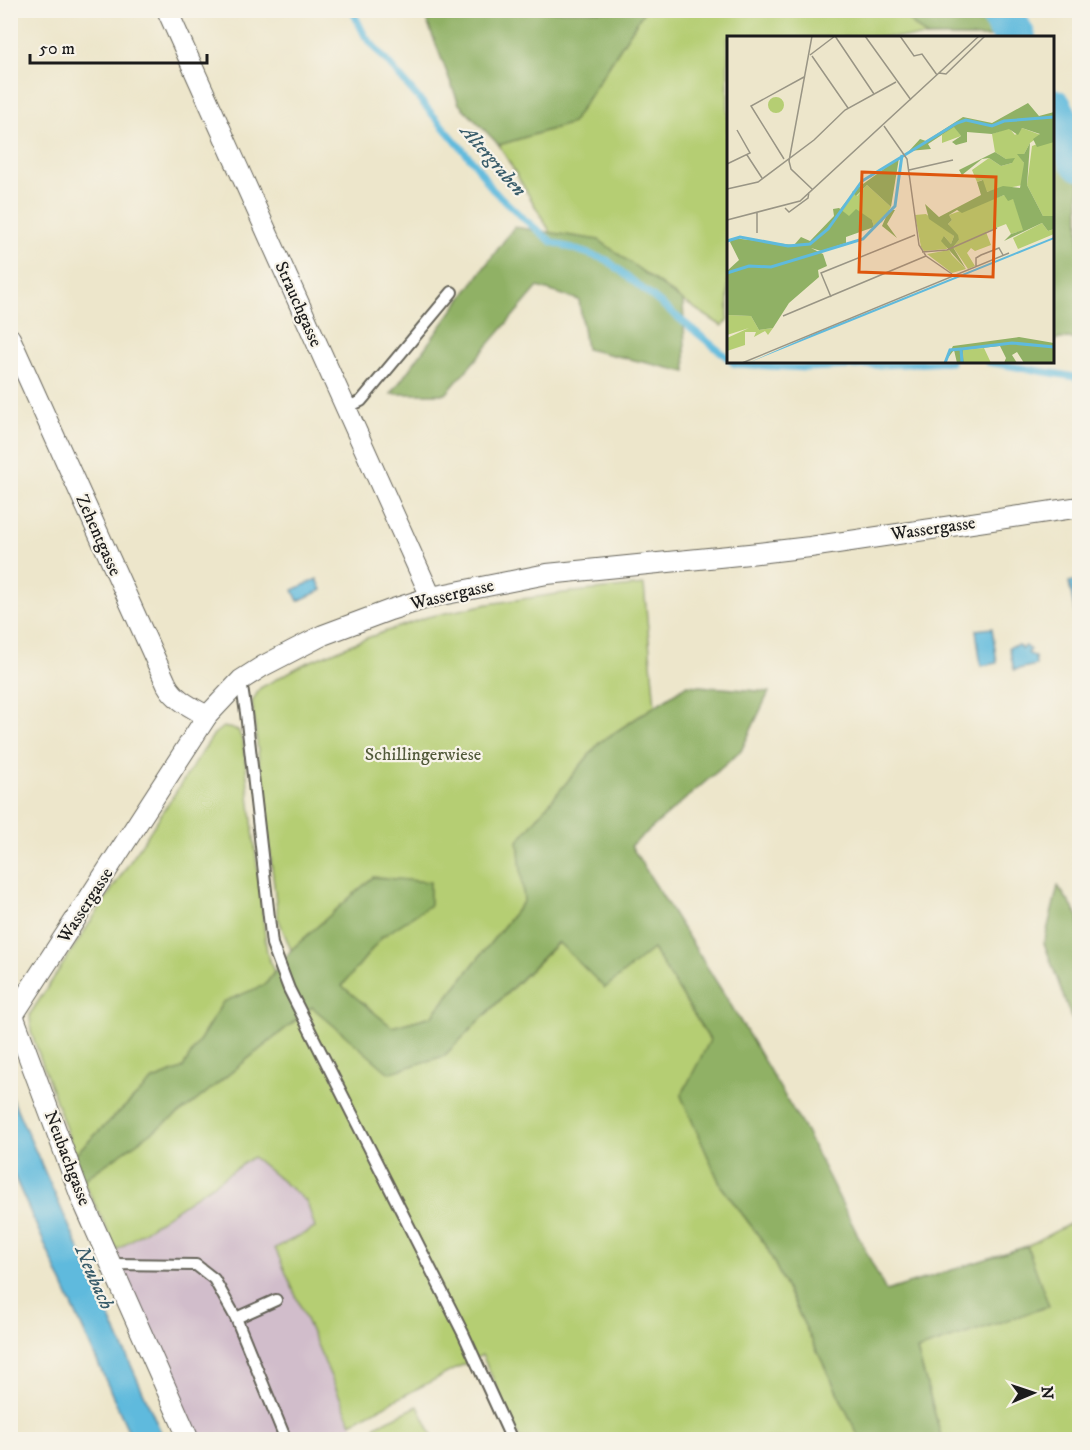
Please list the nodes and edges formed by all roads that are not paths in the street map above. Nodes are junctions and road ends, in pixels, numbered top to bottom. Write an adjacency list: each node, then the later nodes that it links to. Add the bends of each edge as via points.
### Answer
1 (167, 10): 4 (street, Strauchgasse)
2 (452, 292): 4 (lane, via 361,401)
3 (10, 338): 8 (street, Zehentgasse, via 166,685 179,699)
4 (346, 408): 6 (street, Strauchgasse)
5 (1080, 507): 6 (street, Wassergasse, via 798,548 547,574)
6 (431, 597): 7 (street, Wassergasse, via 323,635)
7 (241, 680): 8 (street, Wassergasse); 15 (lane, via 272,944 289,989 463,1333)
8 (207, 716): 9 (street, Wassergasse)
9 (12, 1010): 10 (street, Neubachgasse, via 81,1197)
10 (111, 1264): 12 (lane, via 196,1265 214,1279); 13 (street, Neubachgasse)
11 (276, 1300): 12 (lane)
12 (236, 1318): 14 (lane)
13 (189, 1440)
14 (286, 1440)
15 (512, 1440)

